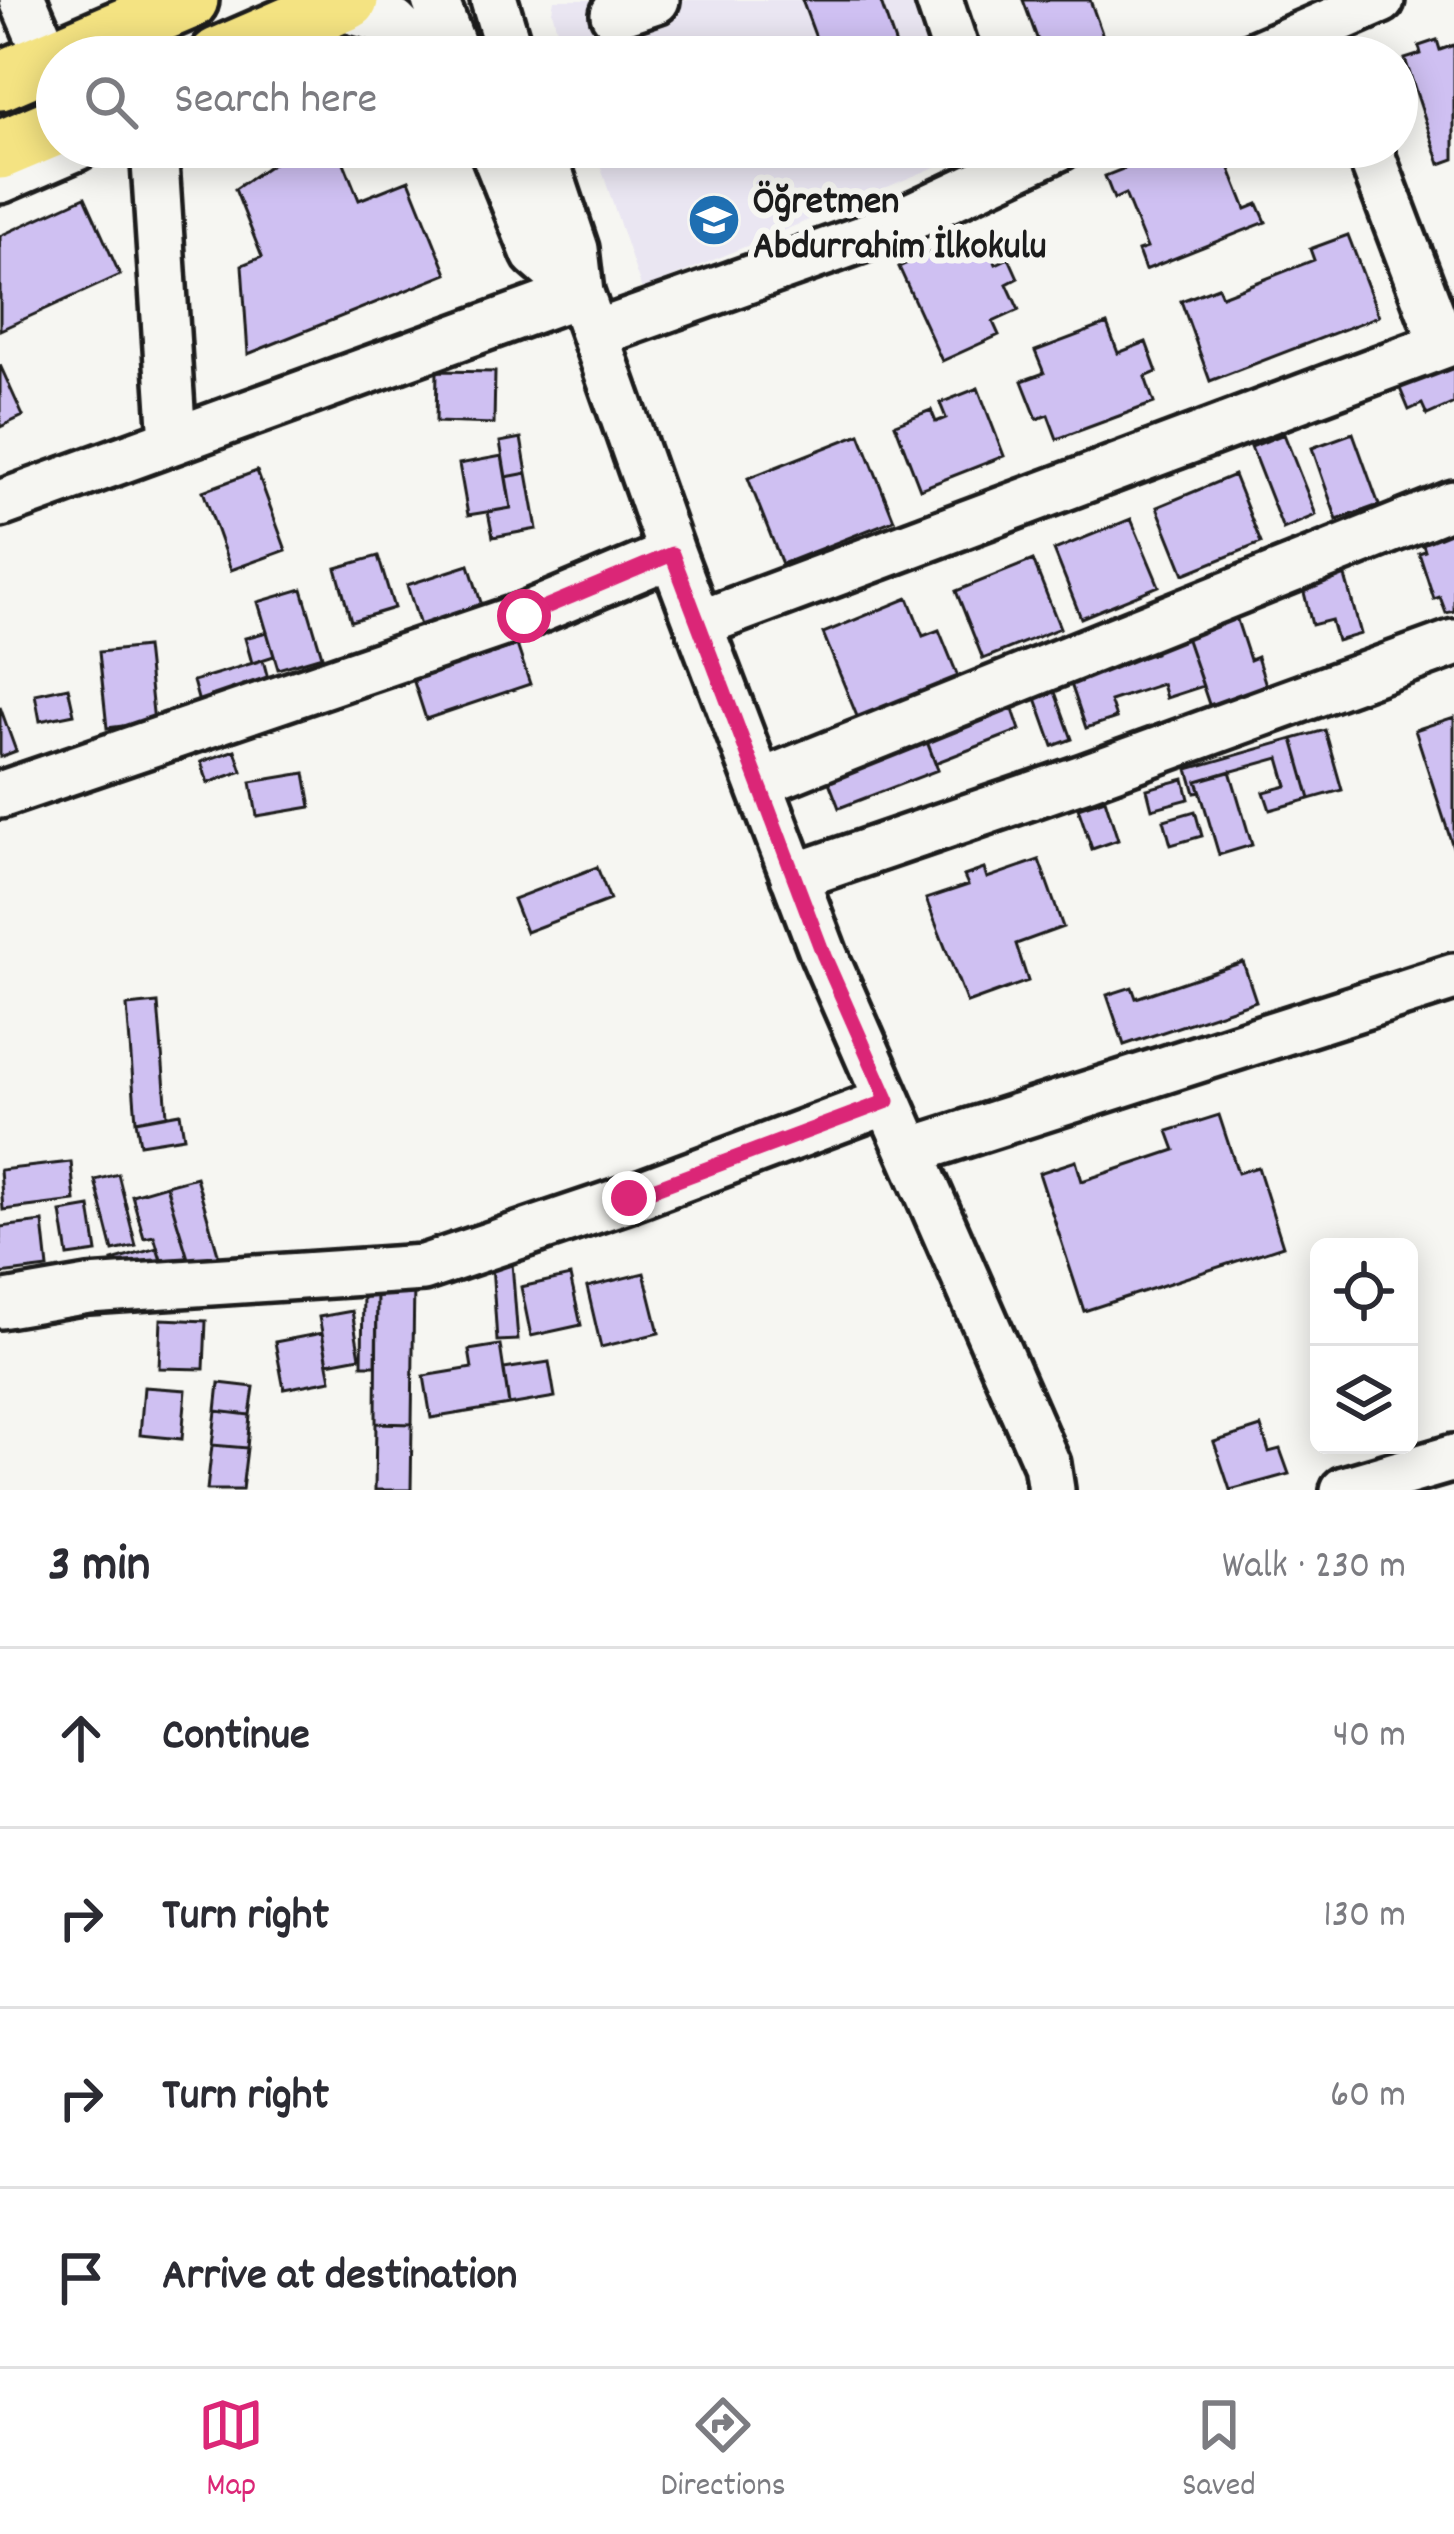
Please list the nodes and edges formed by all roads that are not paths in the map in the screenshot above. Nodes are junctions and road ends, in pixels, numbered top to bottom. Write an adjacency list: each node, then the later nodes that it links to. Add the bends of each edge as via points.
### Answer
1 (22, 0): 17 (street)
2 (435, 0): 12 (street)
3 (494, 0): 13 (street)
4 (515, 0): 14 (street)
5 (938, 0): 15 (street)
6 (1381, 0): 16 (street)
7 (342, 3): 10 (main road); 11 (street)
8 (162, 5): 9 (main road)
9 (96, 36)
10 (271, 36)
11 (407, 36)
12 (449, 36)
13 (504, 36)
14 (512, 36)
15 (951, 36)
16 (1333, 36)
17 (24, 70)
18 (36, 135): 19 (main road)
19 (0, 150)
20 (36, 164): 26 (street)
21 (155, 168): 29 (street)
22 (499, 168): 27 (street, via 535,254)
23 (548, 168): 27 (street)
24 (982, 168): 27 (street, via 862,239)
25 (1377, 168): 28 (street)
26 (0, 180)
27 (588, 314): 29 (street); 32 (street)
28 (1448, 344): 33 (street)
29 (173, 441): 31 (street)
30 (1454, 503): 35 (street)
31 (0, 504)
32 (672, 554): 33 (street); 36 (street, via 524,616)
33 (699, 624): 35 (street)
34 (1454, 644): 37 (street)
35 (760, 783): 37 (street)
36 (0, 796)
37 (794, 877): 39 (street)
38 (1454, 977): 40 (street)
39 (888, 1101): 40 (street); 41 (street, via 423,1268 88,1290)
40 (911, 1151): 43 (street, via 1047,1464)
41 (0, 1305)
42 (1454, 1458): 44 (street)
43 (1051, 1490)
44 (1344, 1490)

